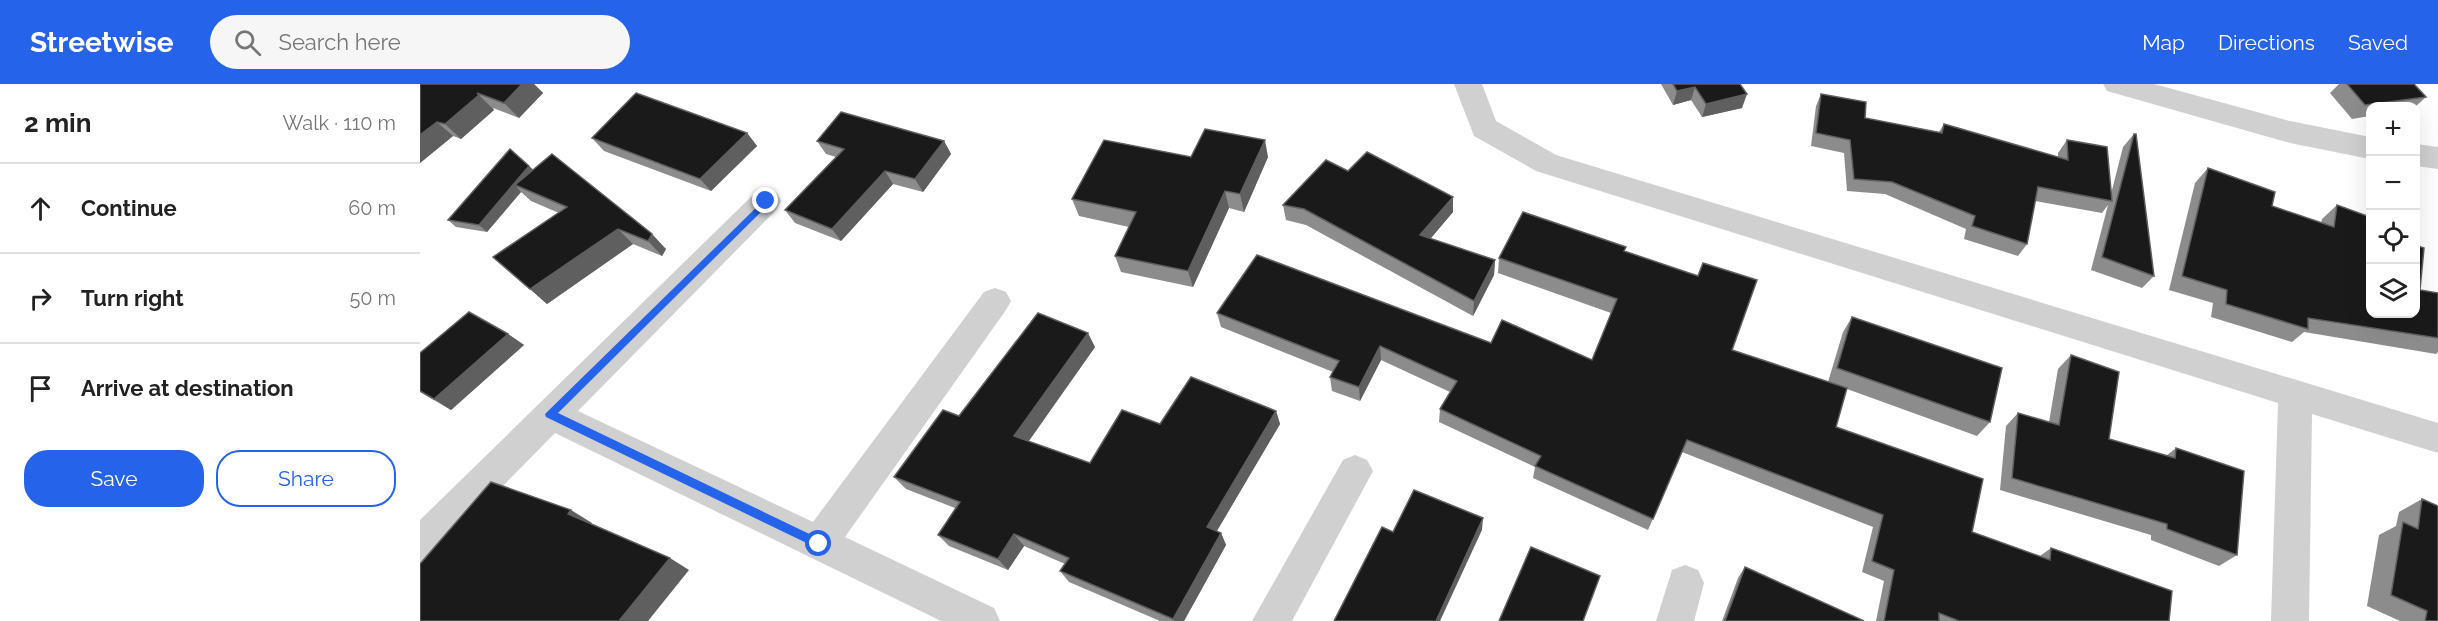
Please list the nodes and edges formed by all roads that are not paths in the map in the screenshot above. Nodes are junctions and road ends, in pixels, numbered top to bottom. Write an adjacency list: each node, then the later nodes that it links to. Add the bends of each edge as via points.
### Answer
1 (1468, 84): 8 (street, via 1484,128 1546,163)
2 (2117, 84): 3 (street, via 2290,132)
3 (2366, 147)
4 (2420, 156): 5 (street)
5 (2438, 158)
6 (766, 201): 9 (street)
7 (995, 301): 13 (street)
8 (2295, 395): 10 (street); 18 (street)
9 (550, 414): 12 (street); 13 (street)
10 (2438, 438)
11 (1355, 471): 16 (street)
12 (424, 535)
13 (819, 544): 15 (street)
14 (1685, 583): 17 (street)
15 (958, 616)
16 (1271, 621)
17 (1675, 621)
18 (2290, 621)

